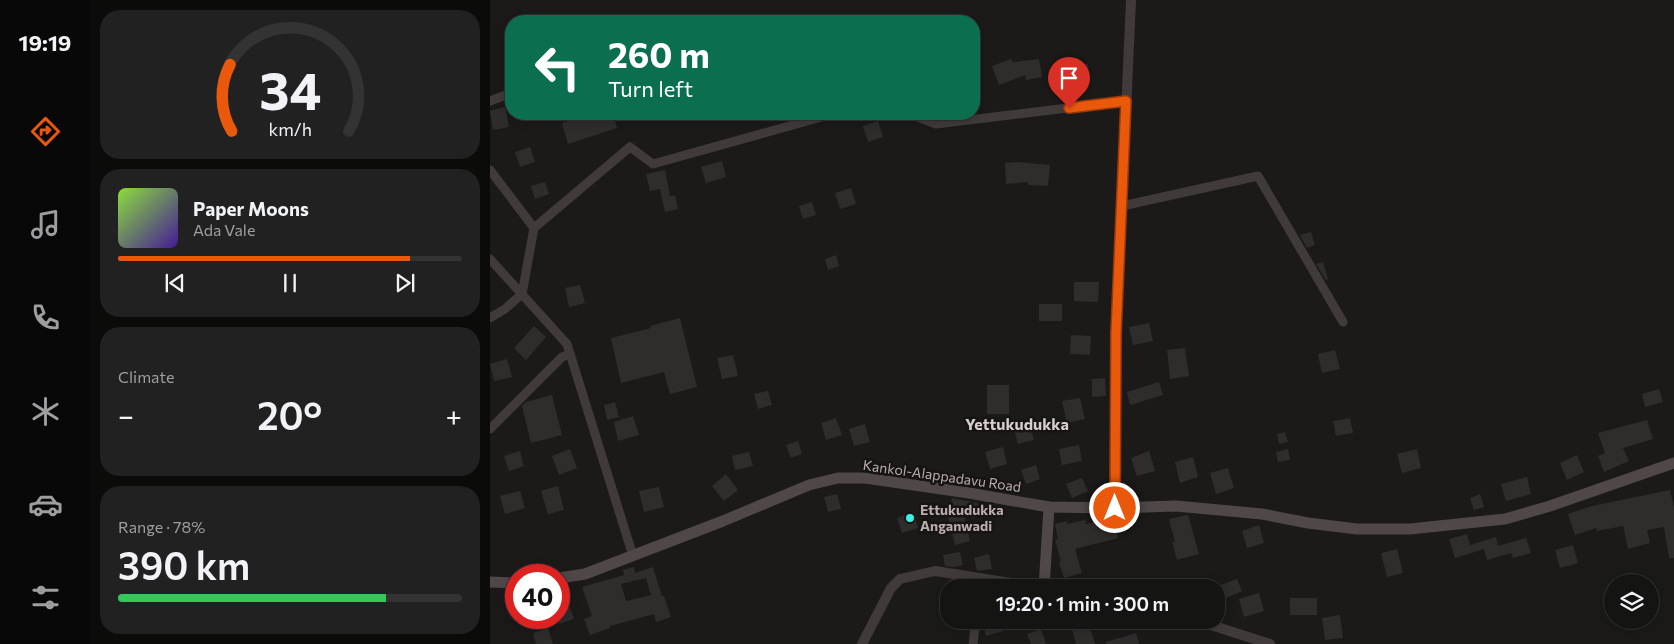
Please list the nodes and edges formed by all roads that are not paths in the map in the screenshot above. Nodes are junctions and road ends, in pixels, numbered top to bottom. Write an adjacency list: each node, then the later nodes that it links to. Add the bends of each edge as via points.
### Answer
1 (1131, 0): 3 (street)
2 (505, 96): 4 (street)
3 (1126, 101): 5 (street); 10 (street)
4 (490, 102)
5 (980, 119)
6 (811, 120): 11 (street, via 653,164 630,147)
7 (926, 120): 8 (street, via 936,124)
8 (969, 120)
9 (490, 170): 11 (street)
10 (1122, 206): 15 (street, via 1258,176); 20 (street, via 1116,333)
11 (534, 228): 13 (street)
12 (490, 259): 13 (street)
13 (522, 294): 14 (street); 16 (street, via 567,344)
14 (490, 318)
15 (1343, 322)
16 (570, 354): 17 (street, via 562,356); 21 (street)
17 (490, 429)
18 (1674, 463): 20 (main road, Kankol-Alappadavu Road, via 1505,519 1447,526 1357,529 1262,514 1176,506)
19 (1049, 507): 20 (main road, Kankol-Alappadavu Road); 21 (main road, Kankol-Alappadavu Road, via 969,492 865,478 838,478 809,485); 24 (main road)
20 (1115, 508)
21 (633, 556): 22 (main road, Kankol-Alappadavu Road)
22 (570, 576)
23 (965, 579): 29 (street, via 935,571 900,579 891,588)
24 (1045, 579)
25 (490, 582): 26 (main road)
26 (505, 583)
27 (975, 629): 30 (street)
28 (1223, 629): 31 (street)
29 (862, 644)
30 (973, 644)
31 (1270, 644)

